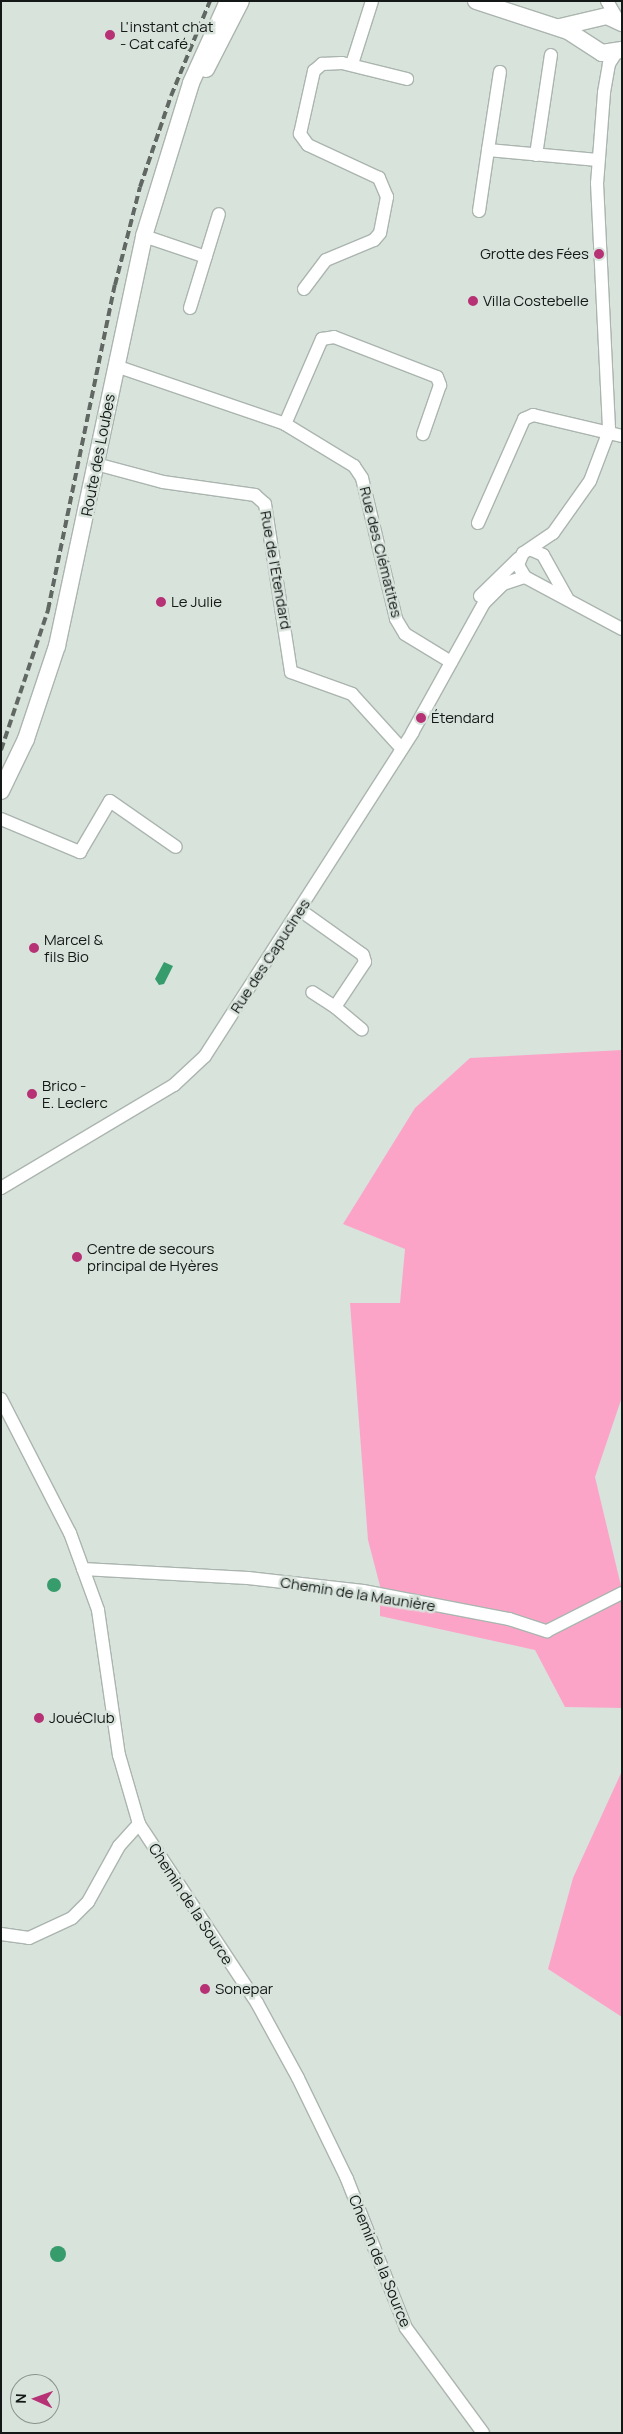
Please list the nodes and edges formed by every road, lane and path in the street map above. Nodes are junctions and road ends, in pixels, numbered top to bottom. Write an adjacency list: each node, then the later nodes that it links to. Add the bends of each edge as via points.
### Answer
1 (228, 1): 17 (main road, Route des Loubes)
2 (241, 1): 17 (main road, Route des Loubes)
3 (372, 1): 13 (street)
4 (476, 1): 9 (main road)
5 (600, 1): 7 (street)
6 (607, 1): 8 (street)
7 (596, 19): 8 (main road); 9 (main road); 10 (main road, via 588,32)
8 (620, 21)
9 (558, 28): 10 (main road)
10 (594, 48): 11 (main road); 16 (street)
11 (620, 49): 16 (street, via 609,64)
12 (550, 55): 19 (street)
13 (352, 64): 15 (street); 25 (street, via 322,64 314,71 298,127 308,145 379,178 387,197 380,233 374,240 326,260)
14 (500, 72): 18 (street)
15 (407, 79)
16 (604, 93): 20 (street)
17 (182, 115): 23 (main road, Route des Loubes)
18 (488, 150): 19 (street); 21 (street)
19 (536, 154): 20 (street)
20 (598, 160): 29 (street)
21 (479, 211)
22 (219, 214): 24 (street)
23 (144, 236): 24 (street); 27 (main road, Route des Loubes)
24 (206, 257): 26 (street)
25 (304, 289)
26 (190, 308)
27 (116, 366): 28 (street, Rue des Clématites); 32 (main road, Route des Loubes)
28 (285, 424): 30 (street, via 322,339 334,337 437,377 440,385); 42 (street, Rue des Clématites, via 354,466 362,478 396,619 405,634)
29 (609, 431): 31 (street); 33 (street, via 533,415 524,419); 34 (street, via 590,481)
30 (423, 434)
31 (622, 436)
32 (96, 464): 43 (street, Rue de l'Etendard, via 163,482 255,495 265,504 291,672 352,694); 44 (main road, Route des Loubes, via 57,646 26,739)
33 (478, 523)
34 (553, 532): 35 (street, Rue des Capucines); 37 (street)
35 (532, 550): 36 (street, Rue des Capucines); 37 (street)
36 (519, 558): 38 (street, via 518,569); 41 (street, Rue des Capucines, via 479,598)
37 (546, 562): 38 (street); 39 (street)
38 (529, 578): 39 (street); 41 (street, Rue des Capucines, via 503,584 490,596)
39 (567, 598): 40 (street)
40 (622, 629)
41 (459, 647): 42 (street, Rue des Capucines)
42 (451, 662): 43 (street, Rue des Capucines)
43 (402, 749): 47 (street, Rue des Capucines)
44 (1, 791)
45 (1, 819): 46 (street, via 80,852 110,801)
46 (176, 847)
47 (300, 910): 49 (street, via 363,955 365,962); 51 (street, Rue des Capucines, via 191,1073)
48 (312, 992): 49 (street)
49 (335, 1007): 50 (street)
50 (362, 1030)
51 (1, 1188)
52 (1, 1399): 53 (street, Chemin de la Source, via 70,1533)
53 (83, 1569): 54 (street, Chemin de la Maunière, via 248,1578 363,1591 509,1619 547,1631); 55 (street, Chemin de la Source, via 106,1645 119,1755)
54 (622, 1593)
55 (140, 1824): 56 (street, via 119,1846 88,1902 72,1918 29,1938); 57 (street, Chemin de la Source, via 257,2003 298,2078 347,2179 406,2328)
56 (1, 1934)
57 (482, 2433)

